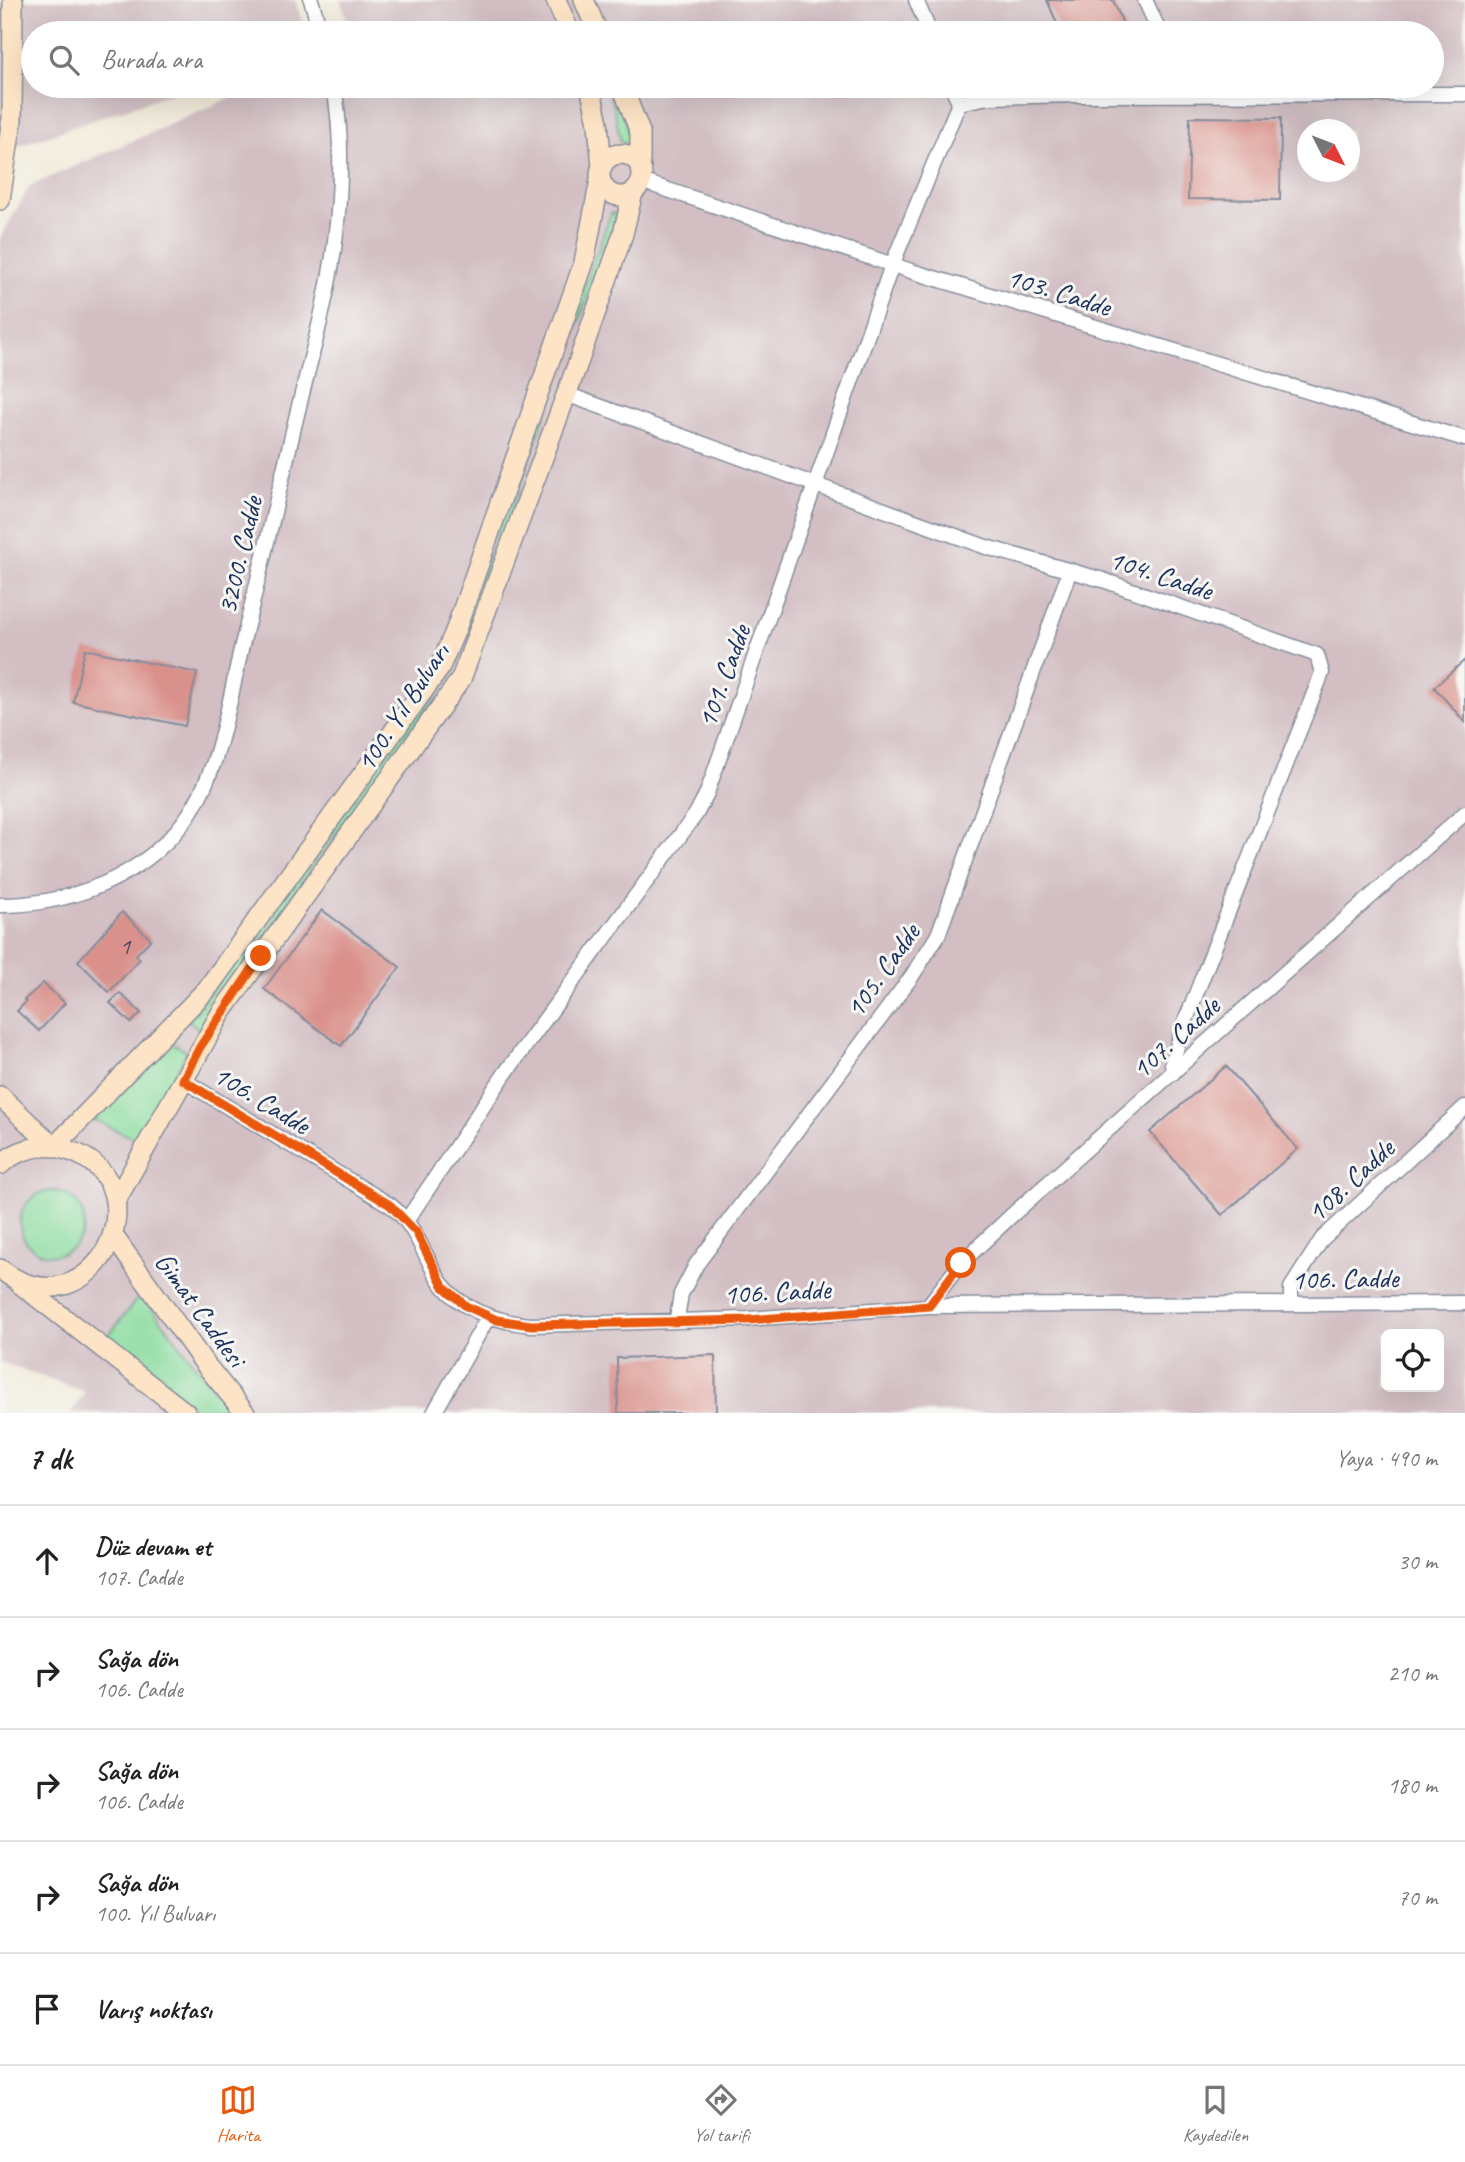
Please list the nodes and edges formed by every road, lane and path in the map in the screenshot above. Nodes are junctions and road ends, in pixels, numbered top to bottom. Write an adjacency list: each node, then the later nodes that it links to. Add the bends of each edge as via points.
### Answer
1 (13, 0): 22 (main road, via 12,119)
2 (310, 0): 7 (street)
3 (556, 0): 8 (main road)
4 (584, 0): 9 (main road)
5 (916, 0): 10 (street)
6 (1145, 0): 11 (street)
7 (317, 21)
8 (565, 21)
9 (593, 21)
10 (925, 21)
11 (1155, 21)
12 (1444, 94): 13 (street)
13 (1465, 94)
14 (335, 98): 29 (street, 3200. Cadde, via 338,210 327,288 205,787 172,836 128,871 103,885 51,901)
15 (593, 98): 20 (main road, 100. Yıl Bulvarı)
16 (627, 98): 21 (main road, 100. Yıl Bulvarı, via 640,132)
17 (957, 98): 19 (street)
18 (983, 98): 19 (street)
19 (959, 103): 23 (street, 101. Cadde)
20 (601, 174): 21 (main road, via 614,195); 21 (main road, via 618,155 631,157); 34 (main road, 100. Yıl Bulvarı, via 584,262 439,669 207,989)
21 (638, 180): 23 (street, 103. Cadde); 24 (main road, 100. Yıl Bulvarı)
22 (0, 200)
23 (892, 265): 25 (street, 103. Cadde); 26 (street, 101. Cadde)
24 (566, 394): 26 (street, 104. Cadde); 31 (main road, 100. Yıl Bulvarı, via 461,679 242,983)
25 (1465, 439)
26 (817, 486): 27 (street, 104. Cadde, via 986,547); 37 (street, 101. Cadde, via 696,814 504,1075)
27 (1070, 570): 30 (street, 104. Cadde, via 1307,649 1317,654 1321,663 1322,673 1183,1027); 44 (street, 105. Cadde, via 938,935 696,1265 681,1294)
28 (1465, 813): 30 (street, 107. Cadde)
29 (0, 905)
30 (1173, 1073): 42 (street, 107. Cadde, via 961,1263)
31 (183, 1080): 36 (main road, 100. Yıl Bulvarı); 37 (street, 106. Cadde, via 364,1186)
32 (0, 1096): 34 (main road)
33 (1465, 1107): 40 (street, 108. Cadde, via 1322,1239 1291,1288)
34 (54, 1147): 35 (main road, via 20,1152); 36 (main road, via 72,1151 100,1171)
35 (0, 1165)
36 (115, 1202): 38 (main road)
37 (407, 1220): 43 (street, 106. Cadde, via 444,1287)
38 (114, 1237): 39 (main road, via 105,1256 73,1282 32,1286); 46 (main road, Gimat Caddesi)
39 (6, 1274): 45 (main road)
40 (1290, 1303): 41 (street, 106. Cadde); 42 (street, 106. Cadde)
41 (1465, 1303)
42 (929, 1306): 44 (street, 106. Cadde, via 748,1320)
43 (488, 1317): 44 (street, 106. Cadde, via 531,1325); 47 (street)
44 (677, 1319)
45 (186, 1413)
46 (244, 1413)
47 (434, 1413)

